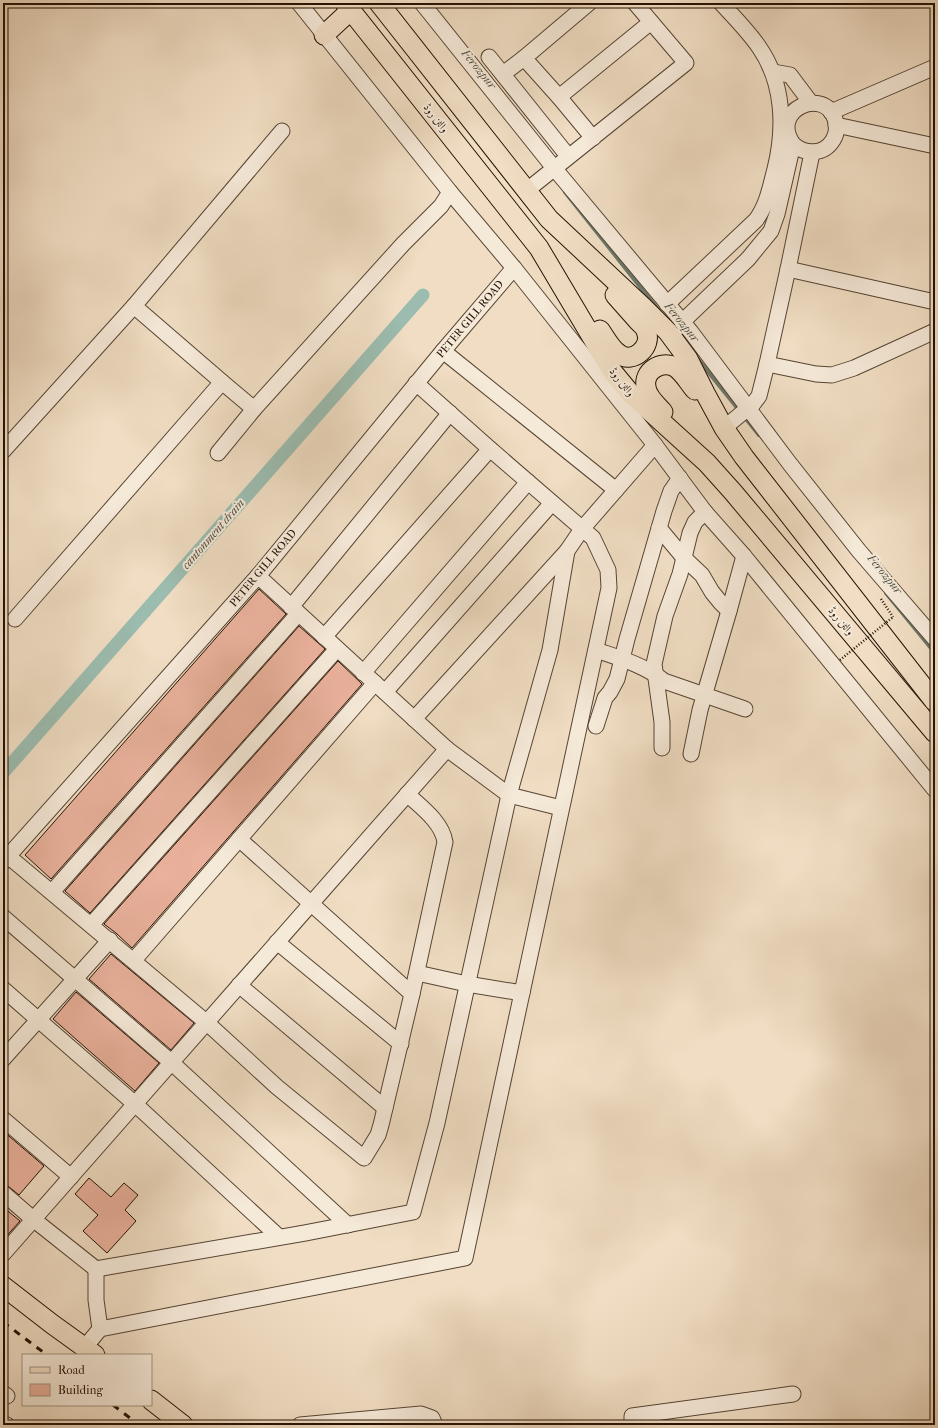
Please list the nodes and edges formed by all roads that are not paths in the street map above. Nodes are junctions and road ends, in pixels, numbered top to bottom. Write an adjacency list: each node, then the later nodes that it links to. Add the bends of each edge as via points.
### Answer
1 (299, 3): 9 (street)
2 (379, 3): 25 (main road)
3 (422, 3): 24 (street)
4 (589, 3): 11 (street)
5 (635, 3): 8 (street)
6 (721, 3): 13 (street, via 754,40)
7 (348, 6): 9 (main road); 28 (main road, والٹن روڈ)
8 (650, 22): 15 (street); 19 (street, via 686,64)
9 (324, 35): 26 (street)
10 (489, 57): 14 (street)
11 (524, 58): 14 (street); 15 (street)
12 (935, 67): 17 (street)
13 (773, 72): 16 (street, via 790,75); 32 (street, via 782,111 781,131 766,203 752,224)
14 (503, 74): 23 (street)
15 (559, 97): 19 (street)
16 (811, 103): 17 (street, via 822,105); 20 (street, via 800,106 789,118 788,134)
17 (834, 118): 21 (street); 22 (street, via 836,133 833,141 828,147)
18 (282, 130): 33 (street)
19 (593, 138): 23 (street)
20 (793, 144): 22 (street, via 802,151); 34 (street, via 771,231 748,259)
21 (935, 146)
22 (812, 153): 30 (street)
23 (568, 156): 24 (street)
24 (554, 168): 25 (street); 32 (street)
25 (526, 191): 27 (main road)
26 (450, 192): 29 (street); 41 (street, via 441,206 403,244)
27 (548, 219): 28 (main road, via 646,330 647,339 642,351 630,357 619,354); 43 (main road, via 668,332 688,359)
28 (542, 253): 48 (main road, والٹن روڈ, via 621,383)
29 (514, 268): 36 (street, PETER GILL ROAD); 44 (street)
30 (788, 269): 31 (street); 37 (street)
31 (935, 302)
32 (667, 304): 34 (street)
33 (134, 306): 38 (street); 46 (street)
34 (682, 322): 40 (street)
35 (935, 331): 37 (street, via 854,368 832,375)
36 (443, 351): 39 (street, PETER GILL ROAD); 51 (street)
37 (767, 364): 40 (street, via 758,396)
38 (222, 382): 41 (street); 62 (street)
39 (416, 383): 42 (street); 59 (street, PETER GILL ROAD)
40 (748, 408): 43 (street); 64 (street, via 859,551)
41 (254, 409): 47 (street)
42 (450, 413): 45 (street); 60 (street)
43 (724, 428): 48 (main road, via 676,367 663,365 649,373 646,387 650,397); 71 (main road)
44 (656, 445): 49 (street); 51 (street)
45 (490, 449): 50 (street); 63 (street)
46 (3, 451)
47 (218, 453)
48 (707, 464): 75 (main road, والٹن روڈ)
49 (680, 478): 53 (street); 54 (street, via 671,491)
50 (528, 482): 52 (street); 69 (street)
51 (616, 490): 55 (street)
52 (552, 503): 55 (street); 69 (street)
53 (704, 512): 57 (street); 58 (street, via 690,533)
54 (660, 528): 58 (street); 67 (street)
55 (582, 529): 56 (street); 66 (street, via 593,538 608,570 609,588)
56 (567, 550): 73 (street); 81 (street, via 550,650)
57 (744, 556): 61 (street); 79 (street)
58 (684, 558): 61 (street, via 702,575 712,592); 68 (street, via 663,622 654,664)
59 (258, 576): 60 (street); 84 (street, PETER GILL ROAD)
60 (295, 610): 63 (street); 85 (street)
61 (729, 611): 70 (street)
62 (15, 619)
63 (324, 637): 65 (street)
64 (935, 639)
65 (337, 648): 69 (street); 88 (street)
66 (596, 650): 67 (street); 82 (street)
67 (622, 659): 68 (street); 74 (street, via 617,679 605,698)
68 (655, 674): 70 (street, via 664,681); 76 (street, via 662,722)
69 (374, 683): 73 (street); 83 (street)
70 (704, 695): 72 (street); 78 (street)
71 (935, 701)
72 (746, 709)
73 (414, 719): 77 (street)
74 (596, 726)
75 (935, 733)
76 (662, 748)
77 (447, 749): 80 (street); 81 (street)
78 (691, 754)
79 (935, 790)
80 (407, 794): 86 (street); 92 (street, via 436,823 445,842)
81 (509, 795): 82 (street); 94 (street)
82 (561, 808): 97 (street)
83 (239, 839): 86 (street); 91 (street)
84 (6, 859): 85 (street)
85 (52, 892): 88 (street)
86 (311, 904): 90 (street); 98 (street)
87 (3, 918): 93 (street)
88 (91, 924): 89 (street)
89 (110, 940): 91 (street); 93 (street)
90 (276, 942): 95 (street); 101 (street)
91 (134, 960): 100 (street)
92 (417, 973): 94 (street); 98 (street)
93 (75, 980): 99 (street); 103 (street)
94 (467, 984): 97 (street); 110 (street, via 437,1123 413,1212)
95 (239, 985): 100 (street); 105 (street)
96 (3, 989): 99 (street)
97 (522, 993): 115 (street, via 464,1258)
98 (412, 994): 101 (street)
99 (38, 1020): 102 (street); 104 (street)
100 (206, 1022): 103 (street); 105 (street, via 277,1087 364,1158 378,1135)
101 (401, 1044): 105 (street)
102 (3, 1059)
103 (171, 1062): 104 (street); 110 (street)
104 (135, 1104): 107 (street); 111 (street)
105 (385, 1108)
106 (3, 1120): 107 (street)
107 (71, 1177): 109 (street)
108 (3, 1194): 109 (street)
109 (33, 1220): 112 (street); 113 (street)
110 (348, 1225): 111 (street)
111 (279, 1237): 113 (street)
112 (3, 1254)
113 (96, 1269): 115 (street, via 96,1300)
114 (3, 1286): 116 (main road)
115 (100, 1329): 116 (street)
116 (90, 1351)
117 (792, 1394): 124 (street, via 632,1416)
118 (152, 1401): 121 (main road)
119 (3, 1424): 120 (street)
120 (7, 1425)
121 (183, 1425)
122 (300, 1425): 123 (street, via 421,1414 432,1418)
123 (435, 1425)
124 (632, 1425)

